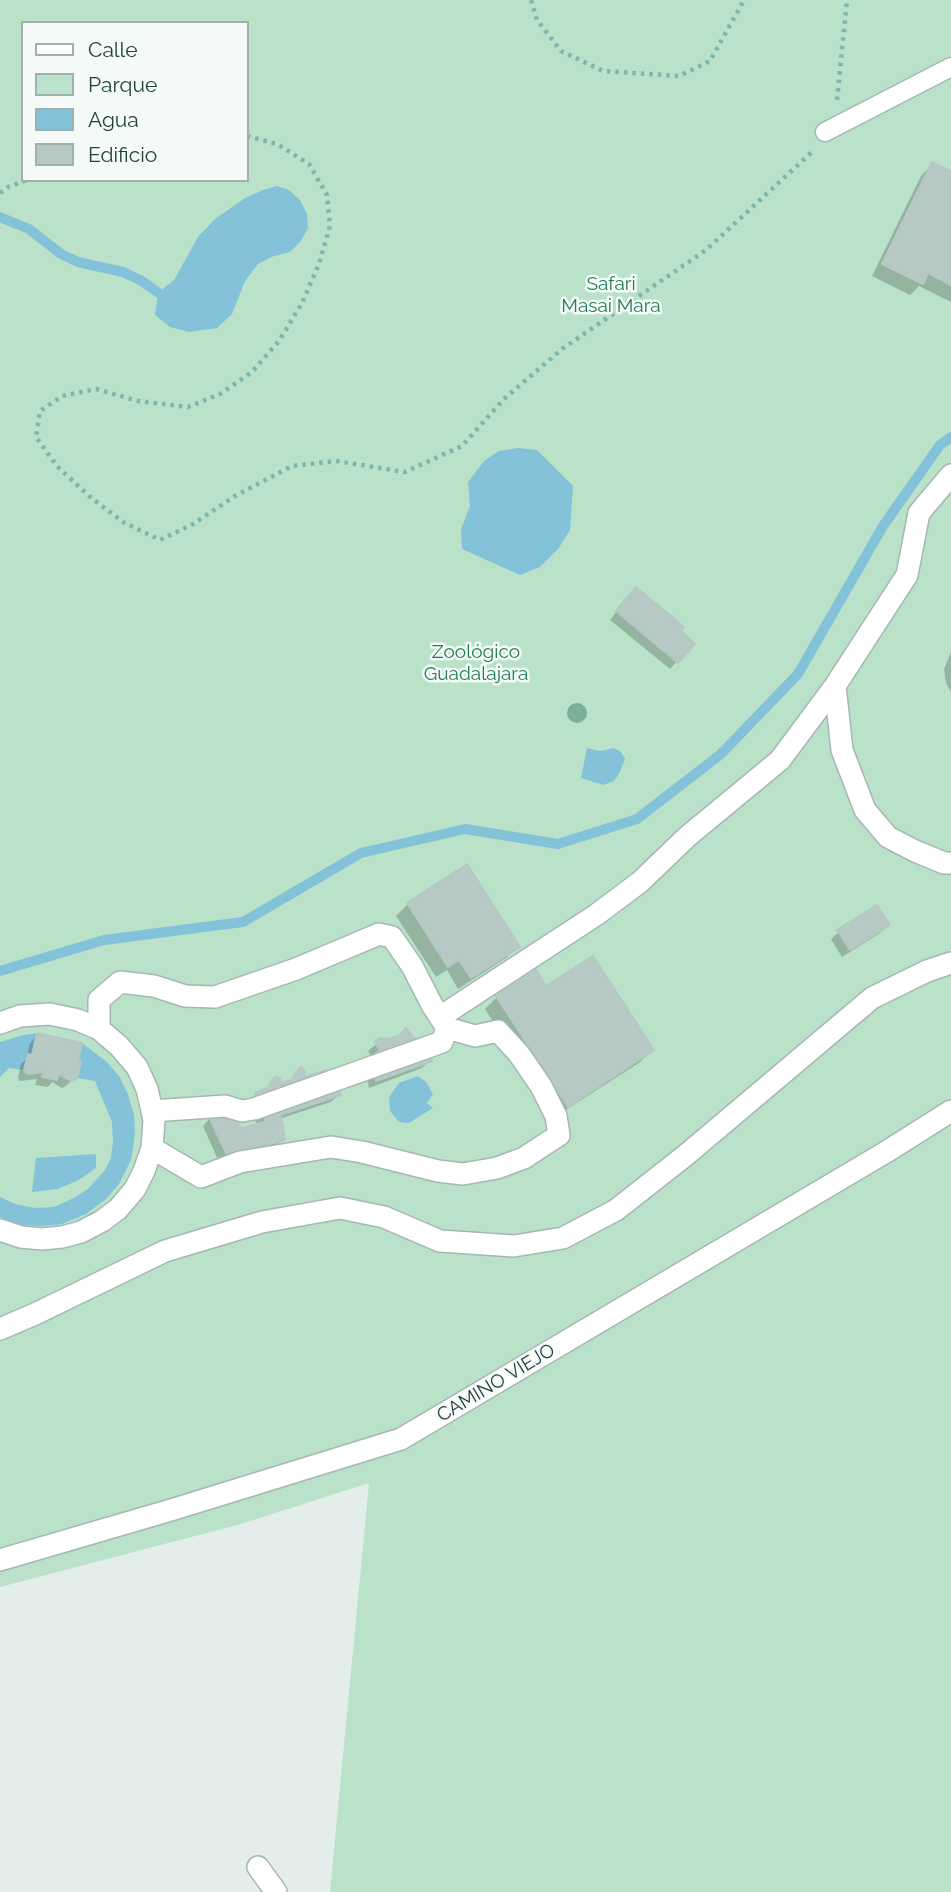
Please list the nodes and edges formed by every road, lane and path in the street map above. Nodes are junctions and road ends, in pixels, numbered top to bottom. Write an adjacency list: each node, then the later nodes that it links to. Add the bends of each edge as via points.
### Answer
1 (531, 0): 2 (path, via 537,20 561,51 603,71 680,76 710,61)
2 (744, 0)
3 (847, 0): 5 (path, via 836,113)
4 (951, 67): 5 (lane)
5 (825, 132): 6 (path, via 814,150 706,250 562,349 504,399 462,446 405,472 336,461 292,466 160,540 123,522 57,466 36,437 40,411 62,396 96,389 138,401 188,407 220,394 251,372 279,341 319,264 330,226 327,195 309,164 277,144)
6 (248, 136)
7 (22, 182): 8 (path)
8 (0, 193)
9 (951, 475): 10 (street, via 919,513 907,575)
10 (835, 686): 11 (street, via 842,750 865,810 888,837 915,852); 14 (street, via 780,760 640,882)
11 (951, 863)
12 (951, 962): 20 (street, via 872,998 616,1210 563,1238 514,1246 440,1241 384,1217 340,1209 262,1222 165,1251)
13 (0, 1023): 15 (street, via 50,1014)
14 (443, 1023): 15 (street, via 392,937 379,934 215,997 186,996 120,982 99,1000); 16 (street, via 442,1042 254,1109 225,1106); 18 (street, via 475,1036 498,1031 541,1086 556,1116 559,1135 524,1158 463,1174 331,1147 240,1162 201,1177)
15 (99, 1030): 16 (street, via 137,1067)
16 (152, 1111): 18 (street)
17 (951, 1111): 21 (street, CAMINO VIEJO, via 401,1439)
18 (152, 1148): 19 (street, via 135,1189 102,1222 42,1239)
19 (0, 1230)
20 (0, 1329)
21 (0, 1560)
22 (258, 1867): 23 (street)
23 (276, 1892)

